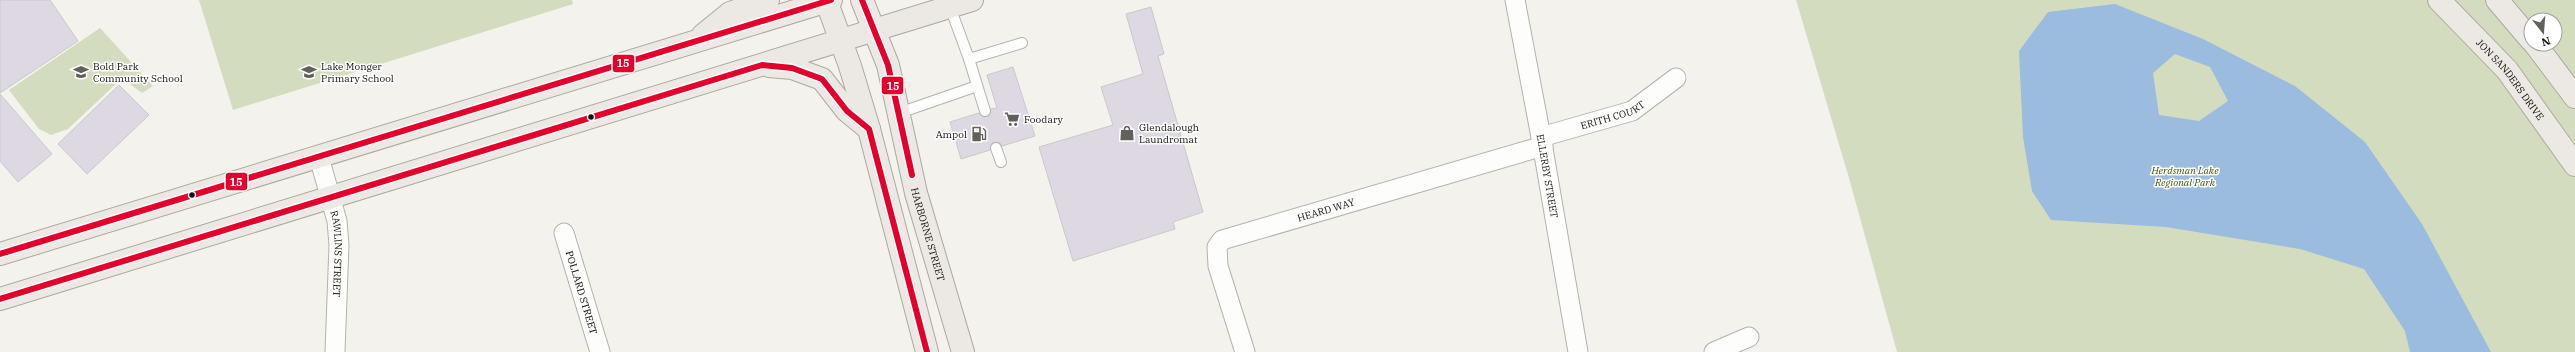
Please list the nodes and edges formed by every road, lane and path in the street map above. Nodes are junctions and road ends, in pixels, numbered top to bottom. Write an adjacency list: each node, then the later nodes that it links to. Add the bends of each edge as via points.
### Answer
1 (768, 0): 12 (main road, via 730,13)
2 (828, 0): 11 (main road); 12 (main road)
3 (862, 0): 9 (main road, HARBORNE STREET)
4 (972, 0): 8 (main road)
5 (1515, 0): 23 (street, ELLERBY STREET)
6 (2439, 0): 27 (main road, JON SANDERS DRIVE, via 2507,70)
7 (2497, 0): 10 (main road)
8 (950, 7): 9 (main road); 15 (lane)
9 (874, 30): 11 (main road); 21 (main road, HARBORNE STREET, via 888,65)
10 (2523, 31)
11 (841, 41): 16 (main road); 22 (main road)
12 (694, 42): 25 (main road)
13 (1022, 43): 15 (lane)
14 (2541, 52): 19 (main road)
15 (969, 59): 18 (lane)
16 (762, 65): 22 (main road, via 792,68 822,79 847,111); 28 (main road)
17 (1676, 78): 23 (street, ERITH COURT, via 1632,111)
18 (977, 86): 20 (lane); 21 (lane)
19 (2575, 97)
20 (985, 111)
21 (899, 113): 36 (main road, HARBORNE STREET, via 916,193)
22 (869, 129): 35 (main road)
23 (1542, 141): 37 (street, HEARD WAY, via 1222,240 1217,247 1218,266); 38 (street, ELLERBY STREET)
24 (996, 148): 26 (lane)
25 (319, 157): 28 (street, RAWLINS STREET); 30 (main road)
26 (1000, 162)
27 (2575, 165)
28 (331, 198): 31 (main road); 33 (street, RAWLINS STREET, via 339,244)
29 (564, 233): 34 (street, POLLARD STREET)
30 (0, 254)
31 (0, 299)
32 (1749, 337): 39 (street)
33 (335, 352)
34 (600, 352)
35 (927, 352)
36 (963, 352)
37 (1245, 352)
38 (1578, 352)
39 (1714, 352)

